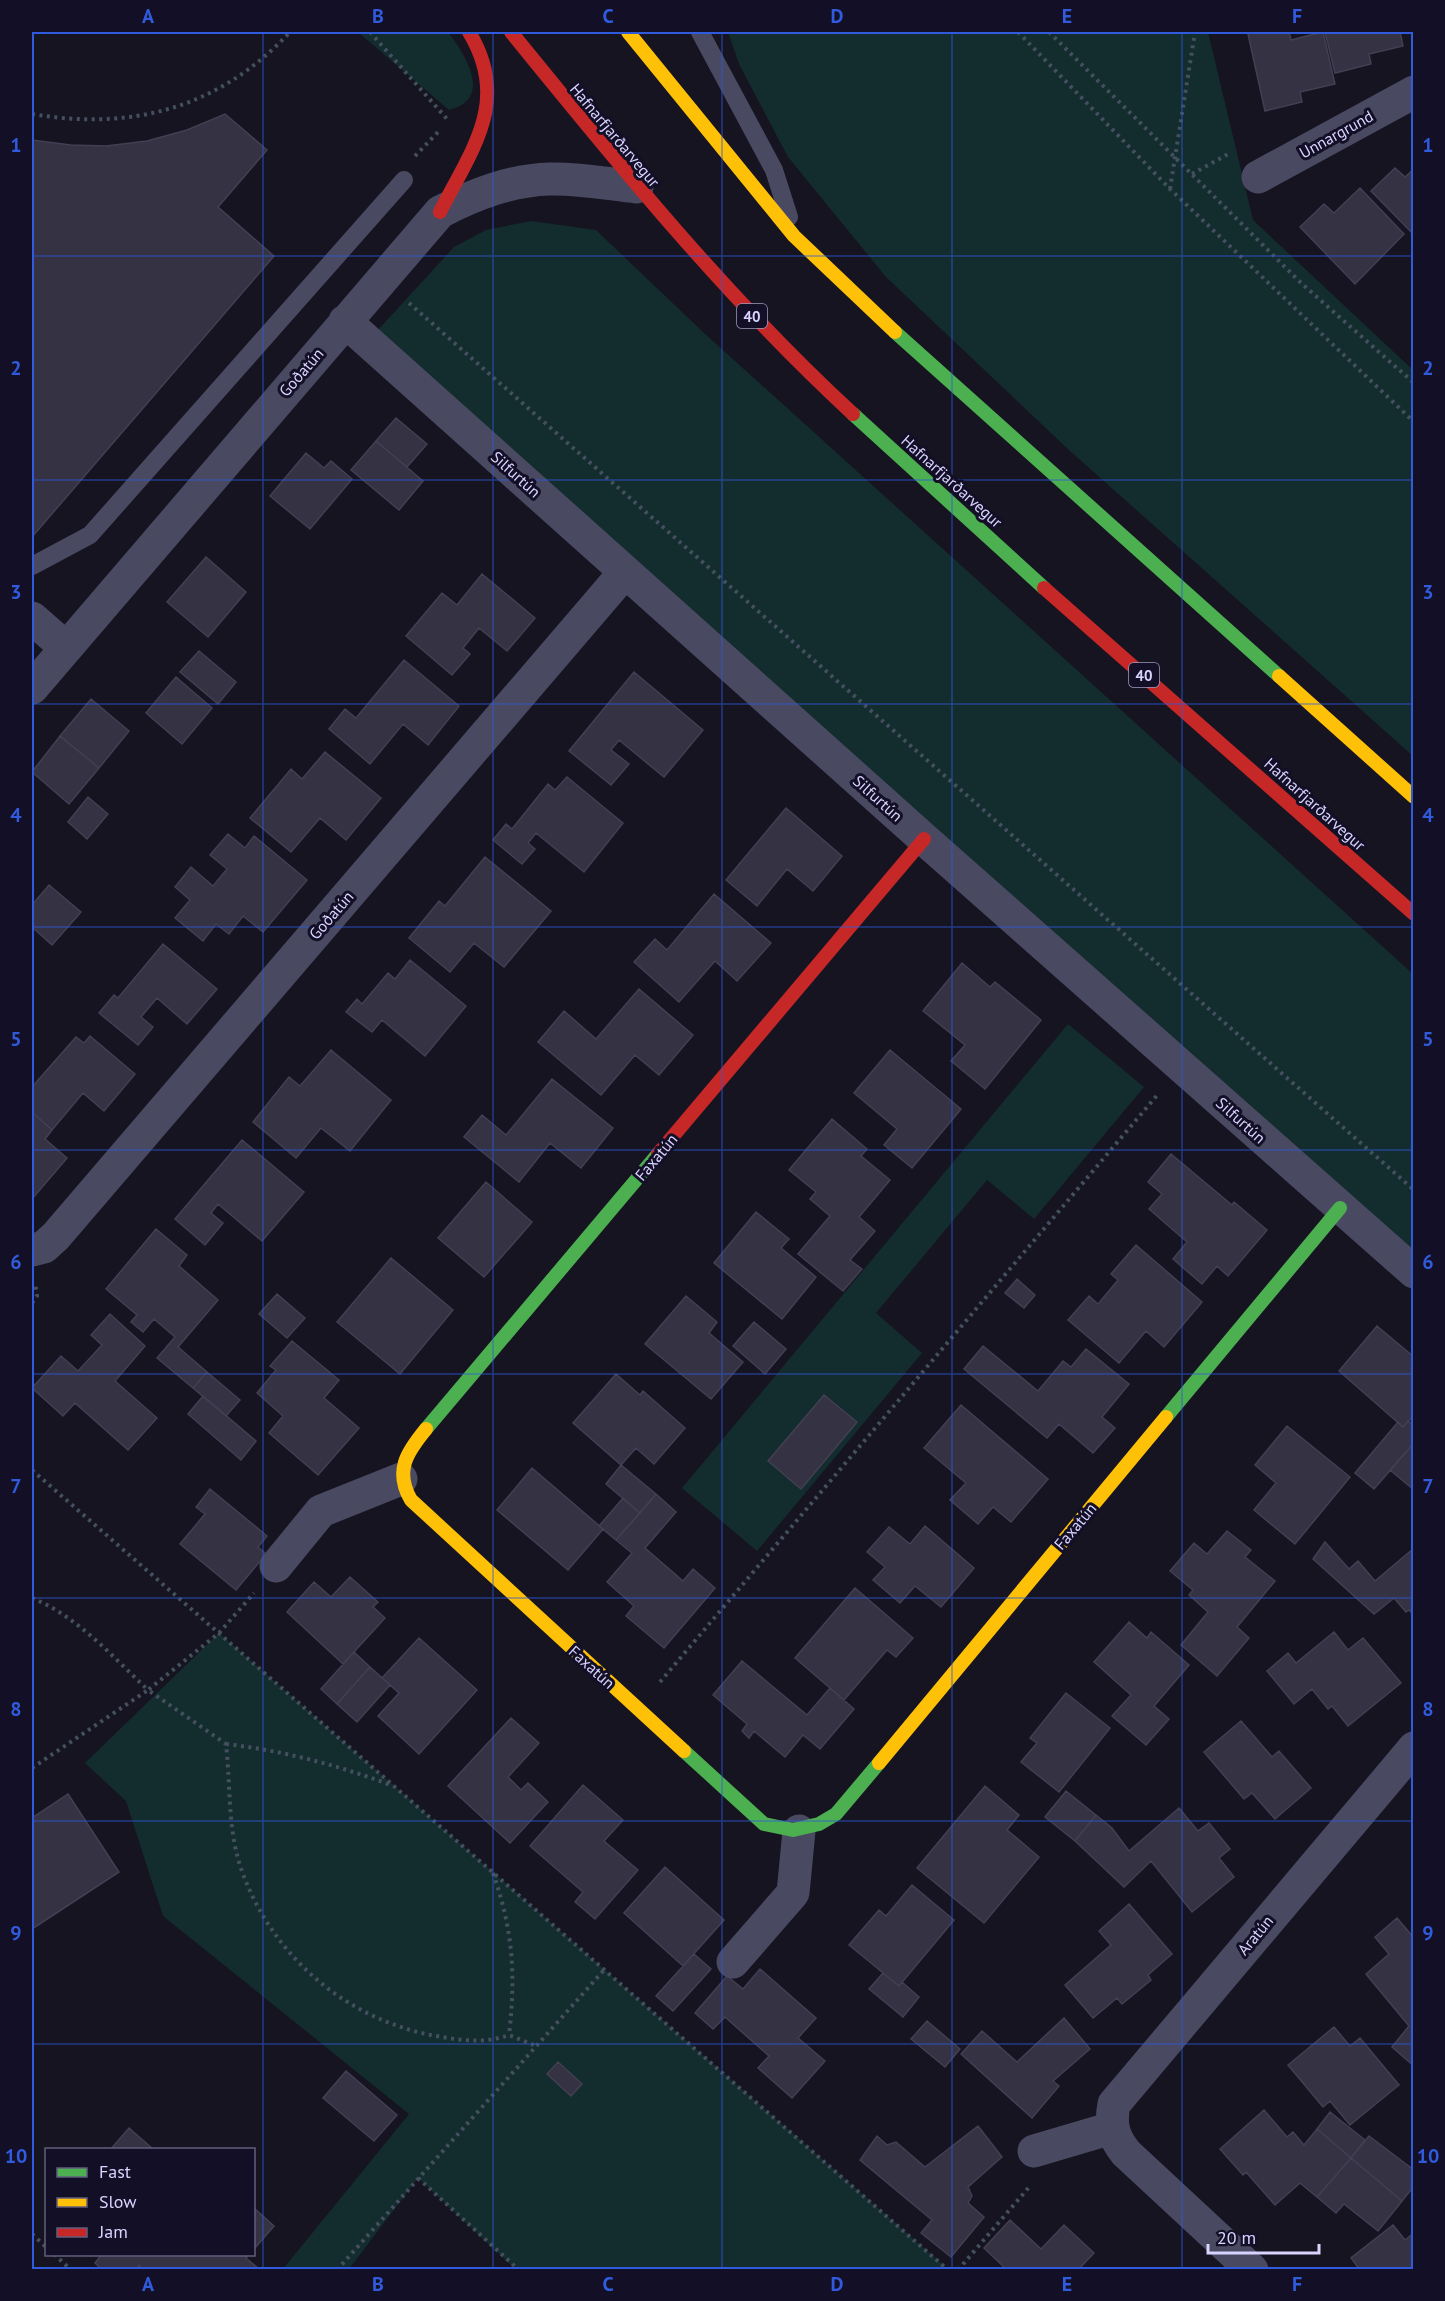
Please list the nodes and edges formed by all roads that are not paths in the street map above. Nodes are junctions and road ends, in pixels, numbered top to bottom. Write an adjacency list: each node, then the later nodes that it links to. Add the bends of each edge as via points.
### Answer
1 (469, 32): 9 (main road, via 482,47 488,67 489,105)
2 (511, 32): 8 (main road, Hafnarfjarðarvegur / 40)
3 (628, 32): 10 (main road)
4 (700, 32): 10 (lane, via 774,170)
5 (1413, 92): 6 (street, Unnargrund)
6 (1258, 177)
7 (404, 180): 12 (lane, via 90,535)
8 (637, 187): 9 (street, Goðatún, via 551,179 521,182 474,195); 19 (main road, Hafnarfjarðarvegur / 40, via 790,356 1040,584)
9 (440, 212): 11 (street, Goðatún)
10 (794, 236): 17 (main road, via 916,352)
11 (345, 321): 13 (street, Silfurtún); 15 (street, Goðatún)
12 (32, 566)
13 (625, 572): 18 (street, Silfurtún); 21 (street, Goðatún, via 56,1236 44,1247)
14 (32, 618): 15 (street)
15 (65, 647): 16 (street, Goðatún)
16 (32, 688)
17 (1413, 796)
18 (924, 839): 20 (street, Silfurtún); 23 (main road, Faxatún, via 411,1447 405,1456)
19 (1413, 914)
20 (1340, 1208): 22 (street, Silfurtún); 26 (main road, Faxatún, via 836,1814)
21 (32, 1250)
22 (1413, 1272)
23 (401, 1479): 24 (street, via 321,1511); 26 (main road, Faxatún, via 411,1500 764,1824)
24 (276, 1566)
25 (1413, 1748): 28 (street, Aratún, via 1121,2094 1113,2110)
26 (799, 1831): 27 (street, via 793,1893)
27 (733, 1962)
28 (1112, 2128): 29 (street); 30 (street, via 1126,2153)
29 (1034, 2151)
30 (1252, 2270)

